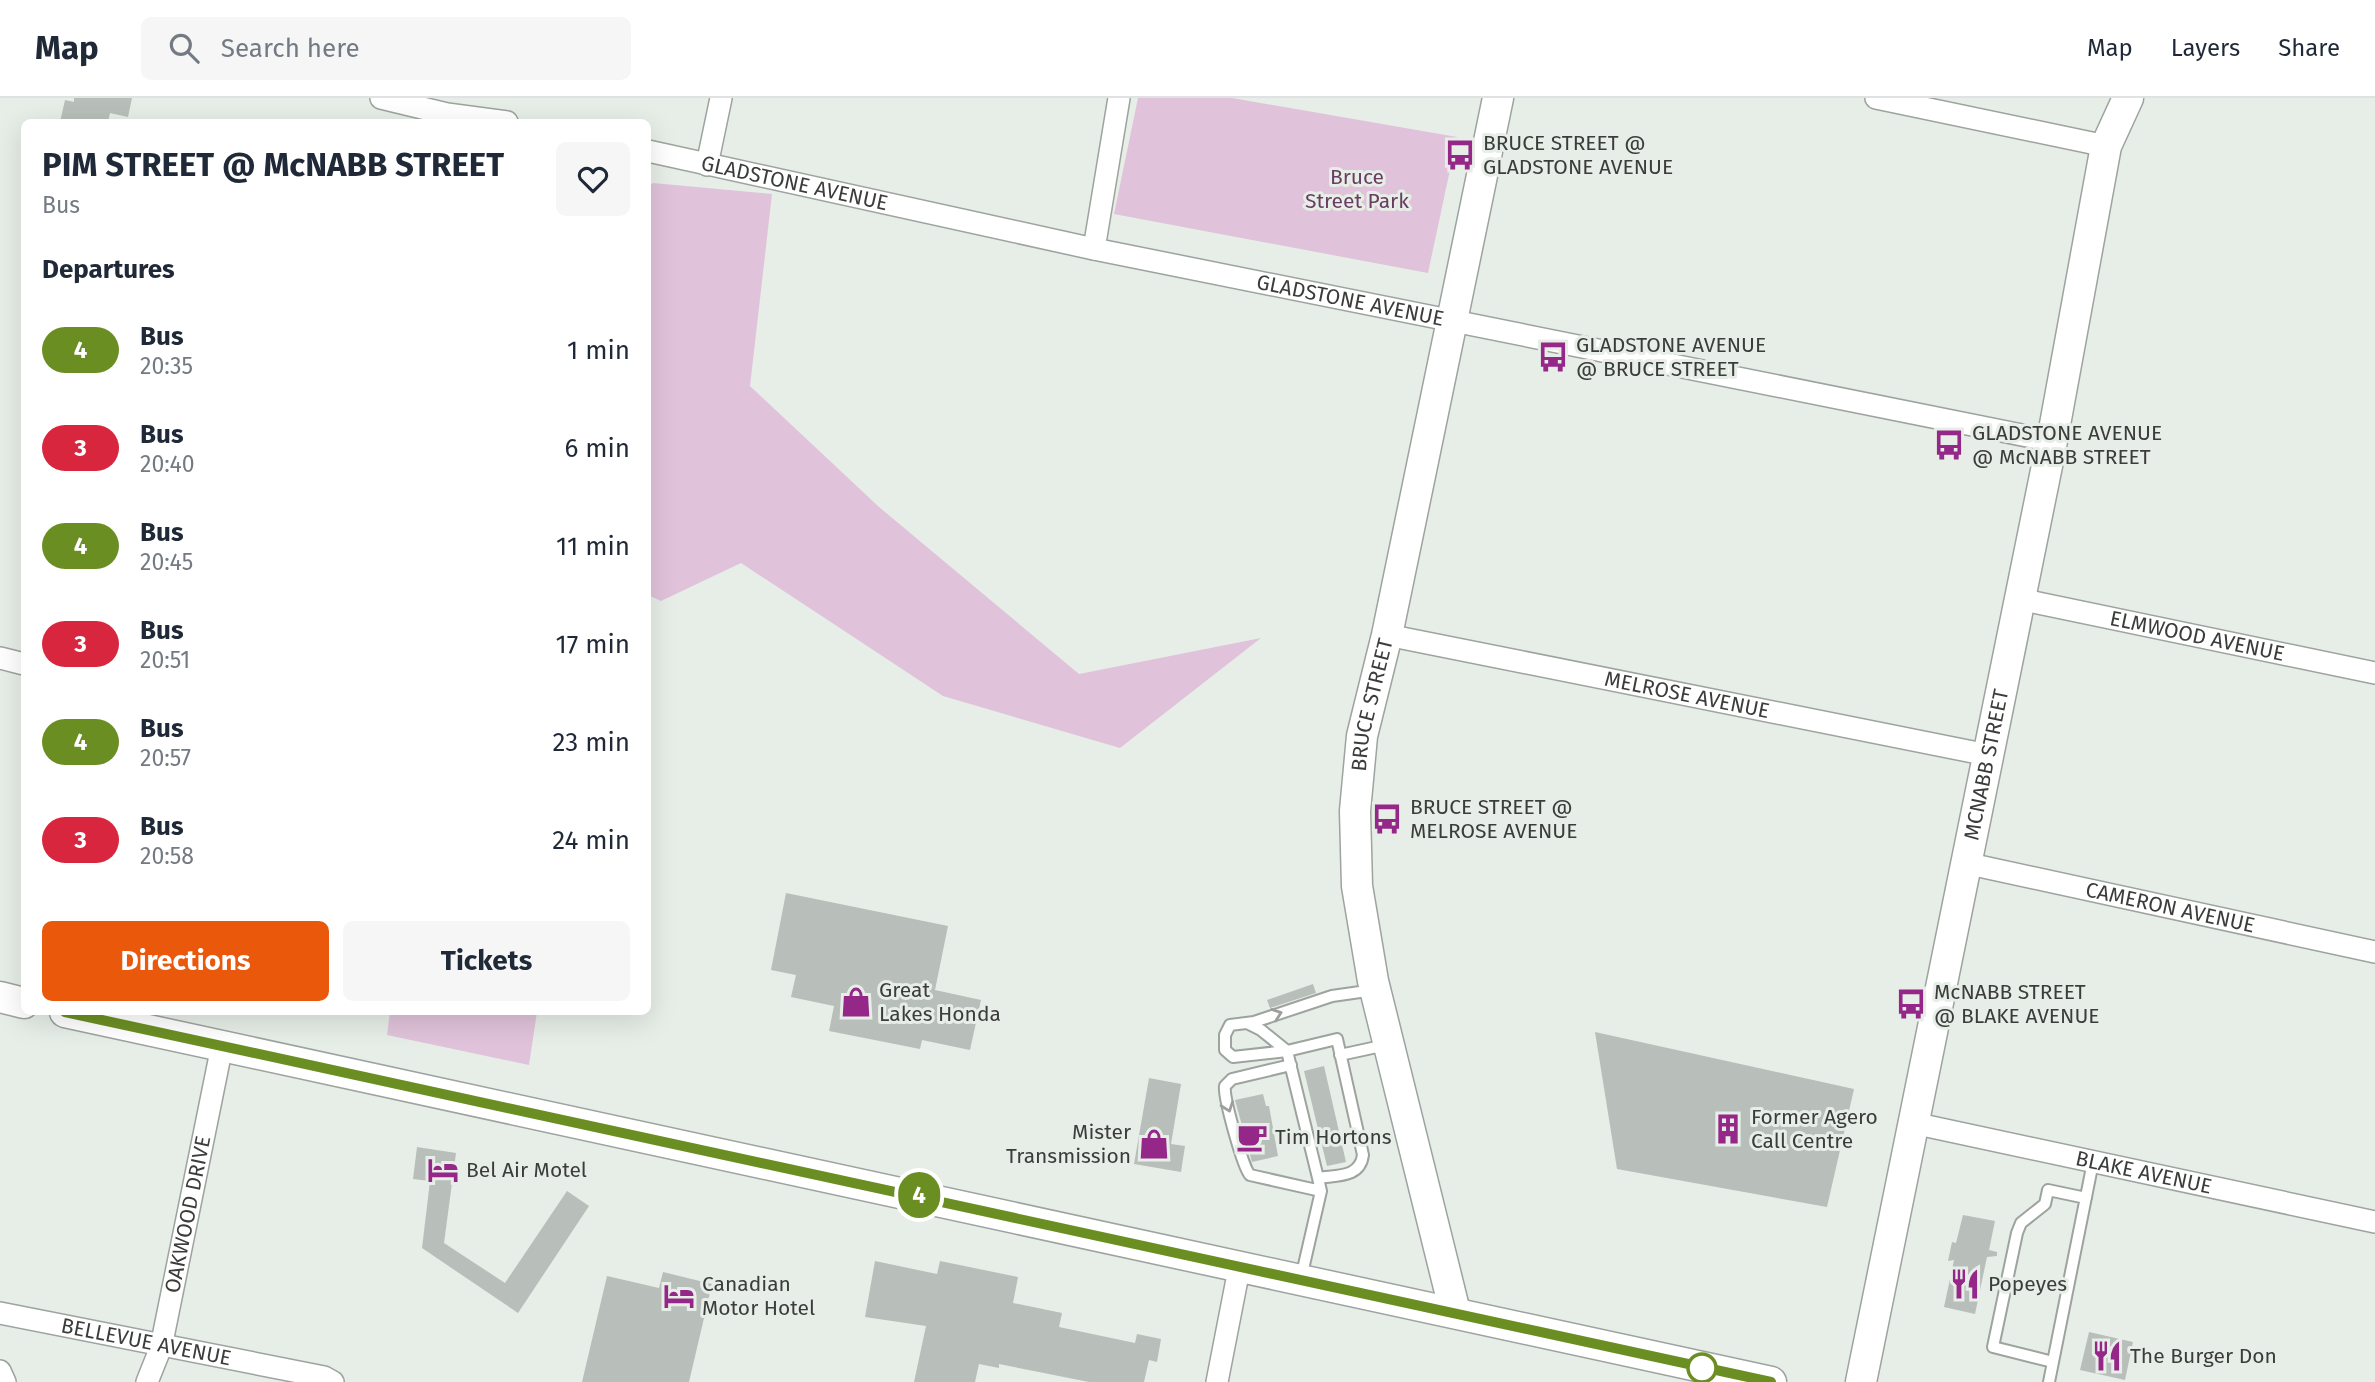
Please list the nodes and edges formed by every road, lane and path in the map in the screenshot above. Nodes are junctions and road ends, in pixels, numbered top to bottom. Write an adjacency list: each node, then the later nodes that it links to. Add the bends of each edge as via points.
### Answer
1 (381, 98): 8 (street)
2 (721, 98): 11 (street)
3 (1119, 98): 12 (street)
4 (1498, 98): 13 (main road, BRUCE STREET)
5 (1876, 98): 9 (street)
6 (2116, 98): 9 (street, MCNABB STREET)
7 (2128, 98): 9 (main road, MCNABB STREET)
8 (484, 119)
9 (2106, 146): 14 (main road, MCNABB STREET)
10 (651, 152): 11 (street, GLADSTONE AVENUE)
11 (707, 165): 12 (street, GLADSTONE AVENUE)
12 (1094, 249): 13 (street, GLADSTONE AVENUE)
13 (1451, 318): 14 (street, GLADSTONE AVENUE); 16 (main road, BRUCE STREET)
14 (2052, 441): 15 (main road, MCNABB STREET)
15 (2019, 599): 19 (street, ELMWOOD AVENUE); 20 (main road, MCNABB STREET)
16 (1387, 635): 20 (street, MELROSE AVENUE); 23 (main road, BRUCE STREET, via 1362,736 1355,811 1357,886)
17 (0, 658): 18 (street)
18 (21, 663)
19 (2375, 673)
20 (1988, 755): 21 (main road, MCNABB STREET)
21 (1965, 863): 22 (street, CAMERON AVENUE); 33 (main road, MCNABB STREET)
22 (2375, 952)
23 (1375, 989): 27 (lane, one-way to 23, via 1332,996); 28 (main road, BRUCE STREET)
24 (0, 997): 25 (main road)
25 (21, 1002)
26 (79, 1015): 29 (main road)
27 (1246, 1023): 30 (lane); 30 (lane, via 1227,1029 1227,1055 1241,1058)
28 (1388, 1044): 31 (lane); 41 (main road, BRUCE STREET)
29 (222, 1046): 39 (main road); 43 (street, OAKWOOD DRIVE)
30 (1287, 1051): 31 (lane, via 1337,1039); 32 (lane)
31 (1340, 1055): 35 (lane, via 1362,1164 1351,1173)
32 (1291, 1065): 35 (lane); 36 (lane, one-way to 36, via 1232,1079 1225,1086 1225,1104 1250,1175)
33 (1913, 1123): 34 (street, BLAKE AVENUE); 52 (main road, MCNABB STREET)
34 (2093, 1162): 37 (lane); 38 (street, BLAKE AVENUE)
35 (1318, 1178): 36 (lane)
36 (1321, 1191): 40 (lane)
37 (2086, 1198): 44 (lane); 44 (lane, via 2048,1191 2039,1211 2021,1223 1993,1347)
38 (2375, 1222)
39 (1240, 1264): 40 (main road); 50 (street)
40 (1301, 1278): 41 (main road)
41 (1455, 1312): 46 (main road)
42 (0, 1313): 43 (street, BELLEVUE AVENUE)
43 (161, 1347): 48 (street, OAKWOOD DRIVE); 49 (street, BELLEVUE AVENUE)
44 (2053, 1362): 53 (lane)
45 (0, 1371): 47 (street)
46 (1745, 1379): 51 (main road)
47 (5, 1382)
48 (148, 1382)
49 (333, 1382)
50 (1217, 1382)
51 (1771, 1382)
52 (1861, 1382)
53 (2049, 1382)

